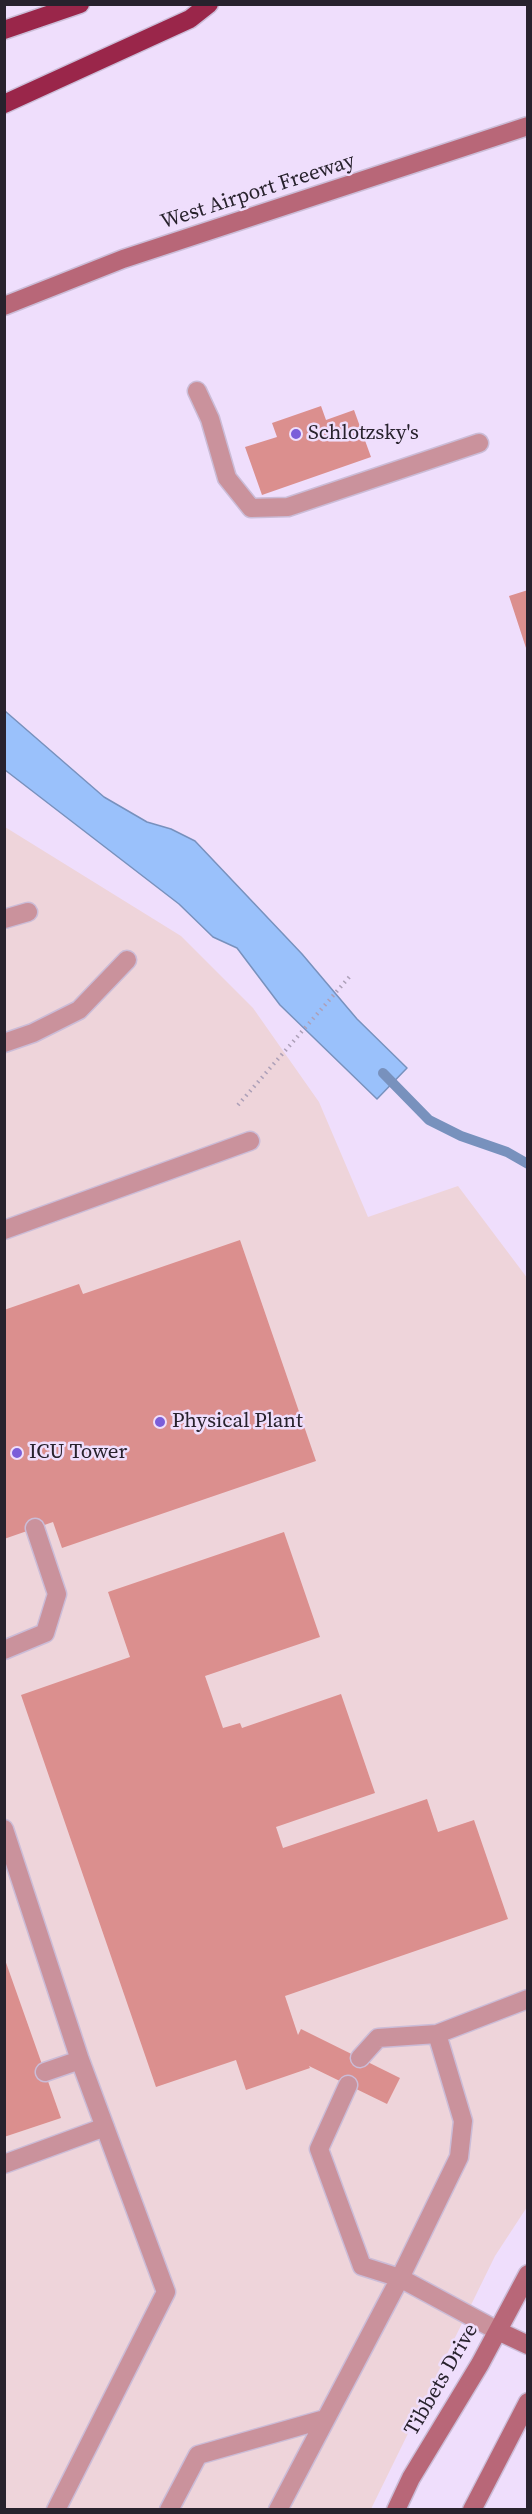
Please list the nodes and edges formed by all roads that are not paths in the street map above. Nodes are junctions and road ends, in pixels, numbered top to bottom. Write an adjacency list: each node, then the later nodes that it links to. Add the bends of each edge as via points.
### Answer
1 (80, 4): 3 (highway)
2 (209, 4): 4 (highway, via 190,19)
3 (4, 30)
4 (4, 104)
5 (528, 126): 6 (main road, West Airport Freeway, via 123,258)
6 (4, 306)
7 (197, 391): 8 (lane, via 210,419 227,478 251,508 288,507)
8 (479, 443)
9 (28, 912): 10 (lane)
10 (4, 919)
11 (127, 960): 12 (lane, via 79,1010)
12 (4, 1043)
13 (250, 1141): 14 (lane)
14 (4, 1230)
15 (35, 1528): 16 (lane, via 57,1594 45,1633)
16 (4, 1650)
17 (4, 1829): 21 (lane)
18 (528, 1999): 19 (lane)
19 (437, 2034): 20 (lane, via 378,2038); 27 (lane, via 463,2121 459,2157)
20 (360, 2058)
21 (80, 2060): 22 (lane); 24 (lane)
22 (45, 2072)
23 (348, 2085): 27 (lane, via 319,2149 362,2266)
24 (105, 2127): 25 (lane); 32 (lane, via 166,2292)
25 (4, 2164)
26 (528, 2274): 28 (main road, Tibbets Drive)
27 (400, 2278): 28 (lane); 31 (lane)
28 (498, 2331): 29 (main road); 35 (main road, Tibbets Drive)
29 (528, 2345)
30 (528, 2402): 36 (main road)
31 (325, 2419): 33 (lane, via 198,2455); 34 (lane)
32 (56, 2510)
33 (169, 2510)
34 (278, 2510)
35 (396, 2510)
36 (472, 2510)

